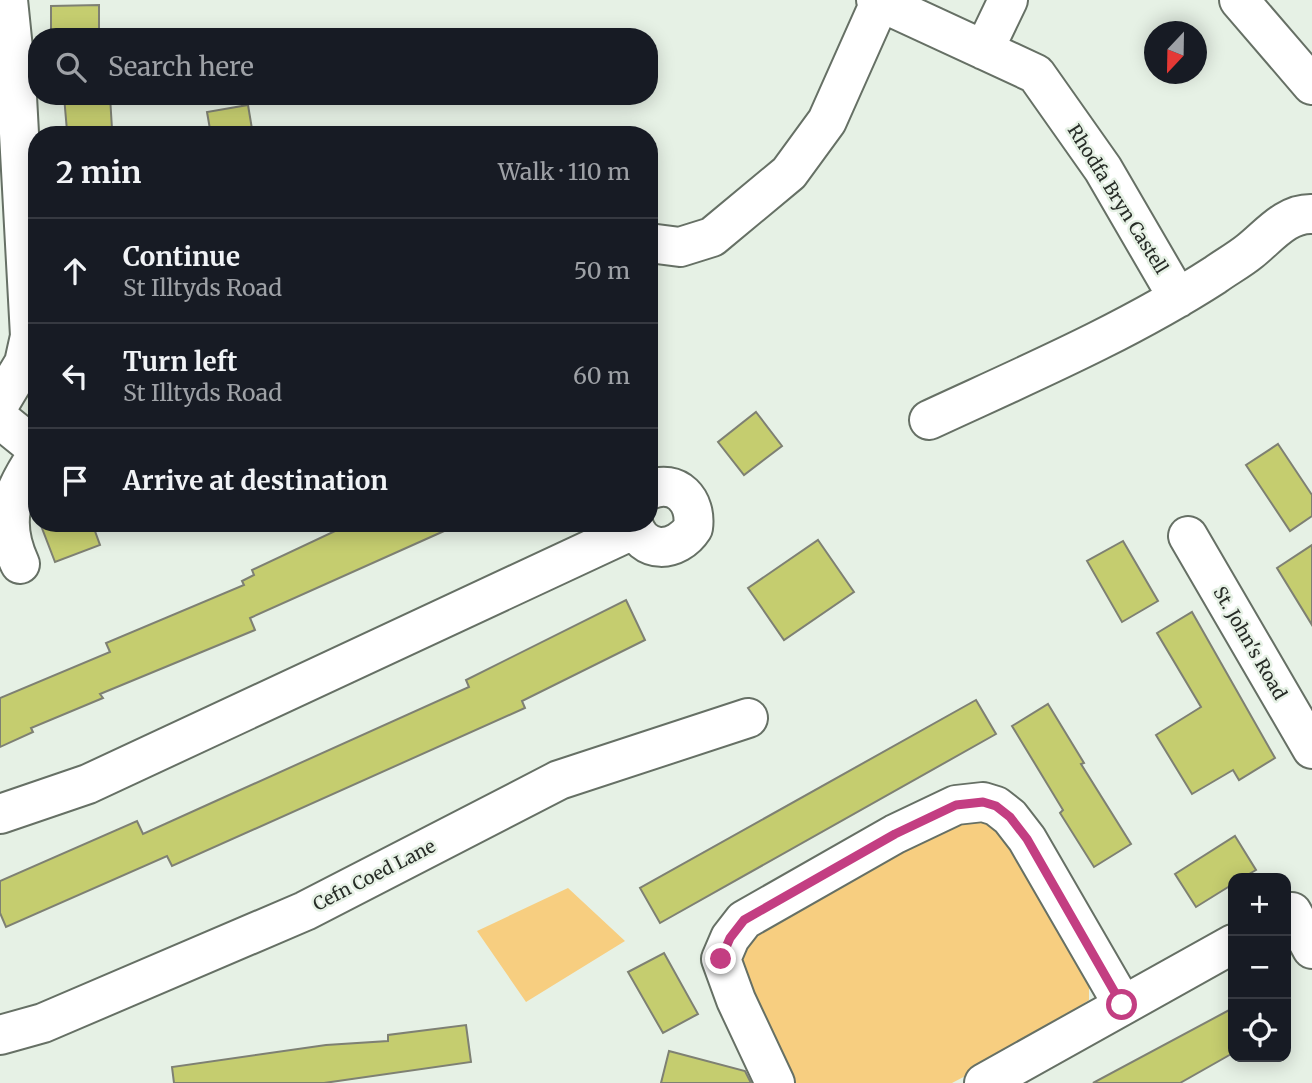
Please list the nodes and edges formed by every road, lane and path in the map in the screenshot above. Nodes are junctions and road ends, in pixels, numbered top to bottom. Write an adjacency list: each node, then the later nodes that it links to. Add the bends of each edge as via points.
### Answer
1 (8, 0): 6 (street)
2 (1008, 0): 5 (street)
3 (1240, 0): 7 (street)
4 (878, 1): 5 (street, Rhodfa Bryn Castell); 10 (street, via 827,121 789,173 712,237 680,247)
5 (984, 50): 11 (street, Rhodfa Bryn Castell, via 1036,74 1103,169)
6 (26, 77): 8 (street)
7 (1312, 85)
8 (28, 206)
9 (1312, 214): 11 (street, via 1302,213 1280,225 1250,251)
10 (658, 244)
11 (1178, 298): 15 (street)
12 (28, 345): 13 (street, via 24,363)
13 (0, 403)
14 (0, 419): 16 (street)
15 (929, 420)
16 (28, 442)
17 (28, 468): 22 (street, via 8,517 10,543)
18 (658, 487): 20 (street, via 681,492 693,507 693,528 669,548 649,544)
19 (621, 532): 25 (street, via 88,784)
20 (639, 532)
21 (1188, 536): 24 (street, St. John's Road)
22 (20, 564)
23 (748, 718): 30 (street, Cefn Coed Lane, via 559,780 305,911 43,1023)
24 (1312, 749)
25 (0, 814)
26 (1296, 909): 28 (street)
27 (1228, 947): 29 (street)
28 (1312, 949)
29 (1122, 1005): 31 (street, via 1010,817 983,802 956,805 895,834 744,920 730,938 721,959); 32 (street)
30 (0, 1035)
31 (775, 1083)
32 (984, 1083)

